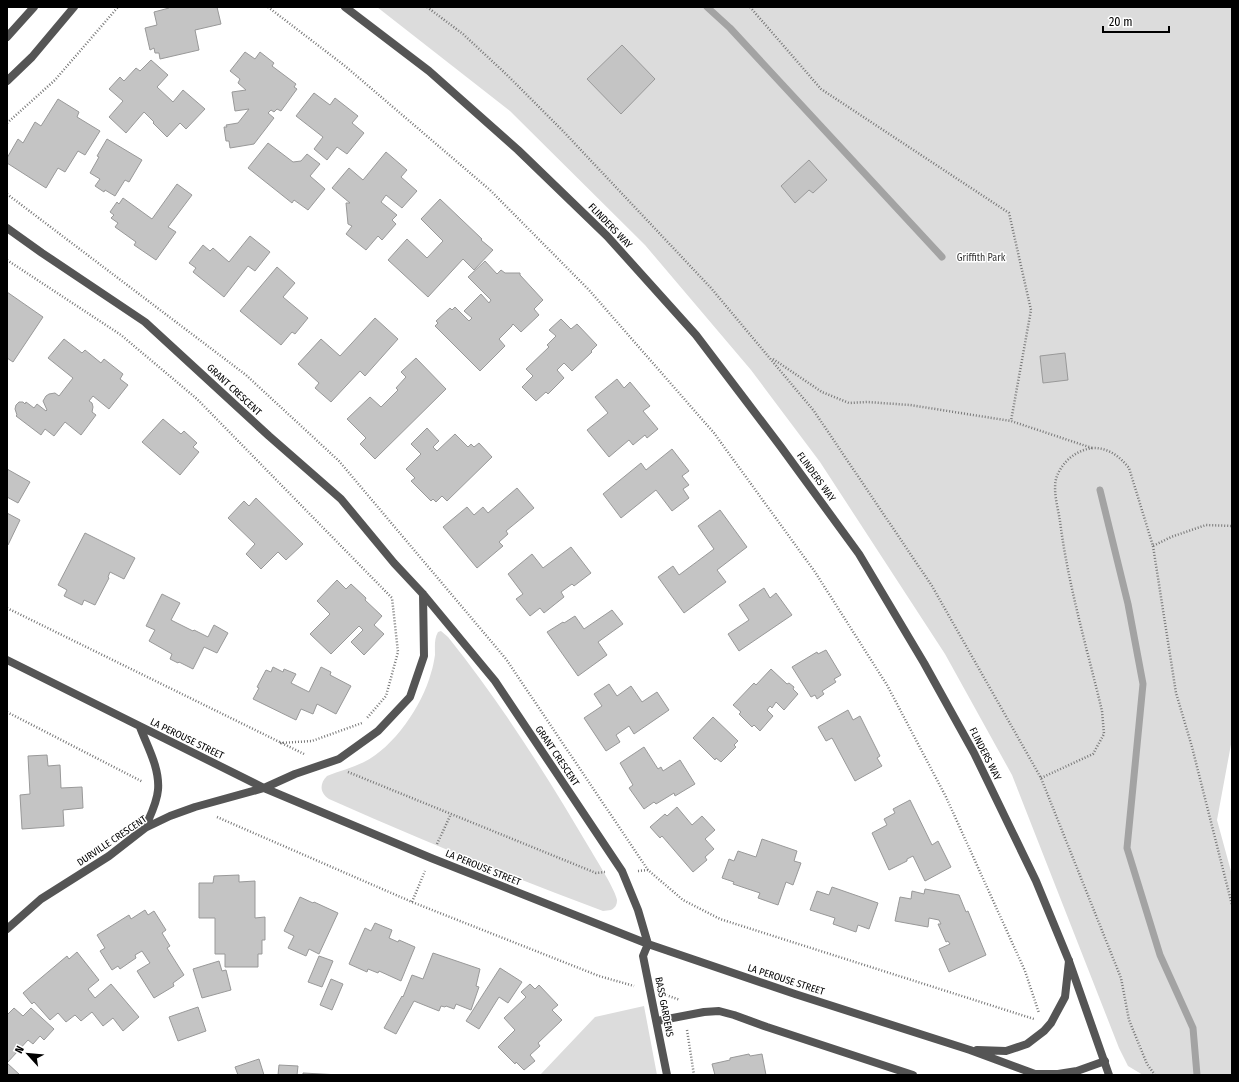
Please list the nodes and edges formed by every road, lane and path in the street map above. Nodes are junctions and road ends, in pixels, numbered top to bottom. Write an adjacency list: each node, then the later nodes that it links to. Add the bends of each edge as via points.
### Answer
1 (34, 7): 7 (street)
2 (74, 7): 8 (street, via 32,57)
3 (118, 7): 9 (path, via 55,80)
4 (268, 7): 37 (path, via 346,66 490,190 589,290 714,433 815,572 887,685 946,797 1025,970)
5 (345, 7): 33 (street, FLINDERS WAY, via 428,71 518,150 607,236 696,335 781,447 859,554 971,746 1036,881)
6 (750, 7): 13 (path, via 821,89 1009,213 1031,310)
7 (7, 37)
8 (7, 81)
9 (7, 123)
10 (7, 228): 17 (street, GRANT CRESCENT, via 145,322 341,499)
11 (7, 260): 22 (path, via 121,335 196,399 392,598 398,652 386,696 363,722 312,741)
12 (770, 358): 13 (path, via 822,392 849,403 910,405)
13 (1011, 422): 14 (path)
14 (1095, 448): 16 (path, via 1122,458 1129,468); 24 (path, via 1076,453 1067,460 1056,479 1055,490 1064,552 1102,711 1104,734 1093,754)
15 (1232, 526): 16 (path, via 1206,525)
16 (1153, 546): 30 (path, via 1176,693)
17 (423, 594): 23 (street, via 424,656 410,697 378,731 339,759); 29 (street, GRANT CRESCENT, via 495,681)
18 (7, 608): 22 (path)
19 (7, 660): 21 (street, LA PEROUSE STREET)
20 (7, 712): 26 (path)
21 (140, 727): 25 (street, LA PEROUSE STREET); 26 (street, via 154,762)
22 (280, 743): 23 (path)
23 (326, 763): 25 (street); 29 (path, via 596,873)
24 (1042, 778)
25 (264, 788): 27 (street, DURVILLE CRESCENT); 32 (street, LA PEROUSE STREET)
26 (158, 790): 28 (street, via 153,811)
27 (195, 807): 28 (street, DURVILLE CRESCENT); 34 (path, via 433,910 599,976)
28 (145, 828): 31 (street, DURVILLE CRESCENT, via 109,856 41,899)
29 (622, 871): 32 (street, GRANT CRESCENT); 37 (path, via 648,870 683,900 720,919)
30 (1232, 905)
31 (7, 928)
32 (648, 944): 34 (street, BASS GARDENS, via 643,956); 39 (street, LA PEROUSE STREET)
33 (1069, 961): 38 (street, LA PEROUSE STREET, via 1065,997); 40 (street, FLINDERS WAY)
34 (650, 990): 35 (path, via 681,1000); 36 (street, BASS GARDENS)
35 (684, 1016): 36 (street); 42 (path); 43 (street, via 719,1011)
36 (657, 1021): 41 (street, BASS GARDENS)
37 (1042, 1022): 38 (path)
38 (1044, 1031): 39 (street, LA PEROUSE STREET, via 1027,1044 1006,1051)
39 (970, 1050): 40 (street, LA PEROUSE STREET, via 1035,1074 1077,1071)
40 (1105, 1061): 44 (street, FLINDERS WAY)
41 (667, 1075)
42 (694, 1075)
43 (913, 1075)
44 (1109, 1075)

